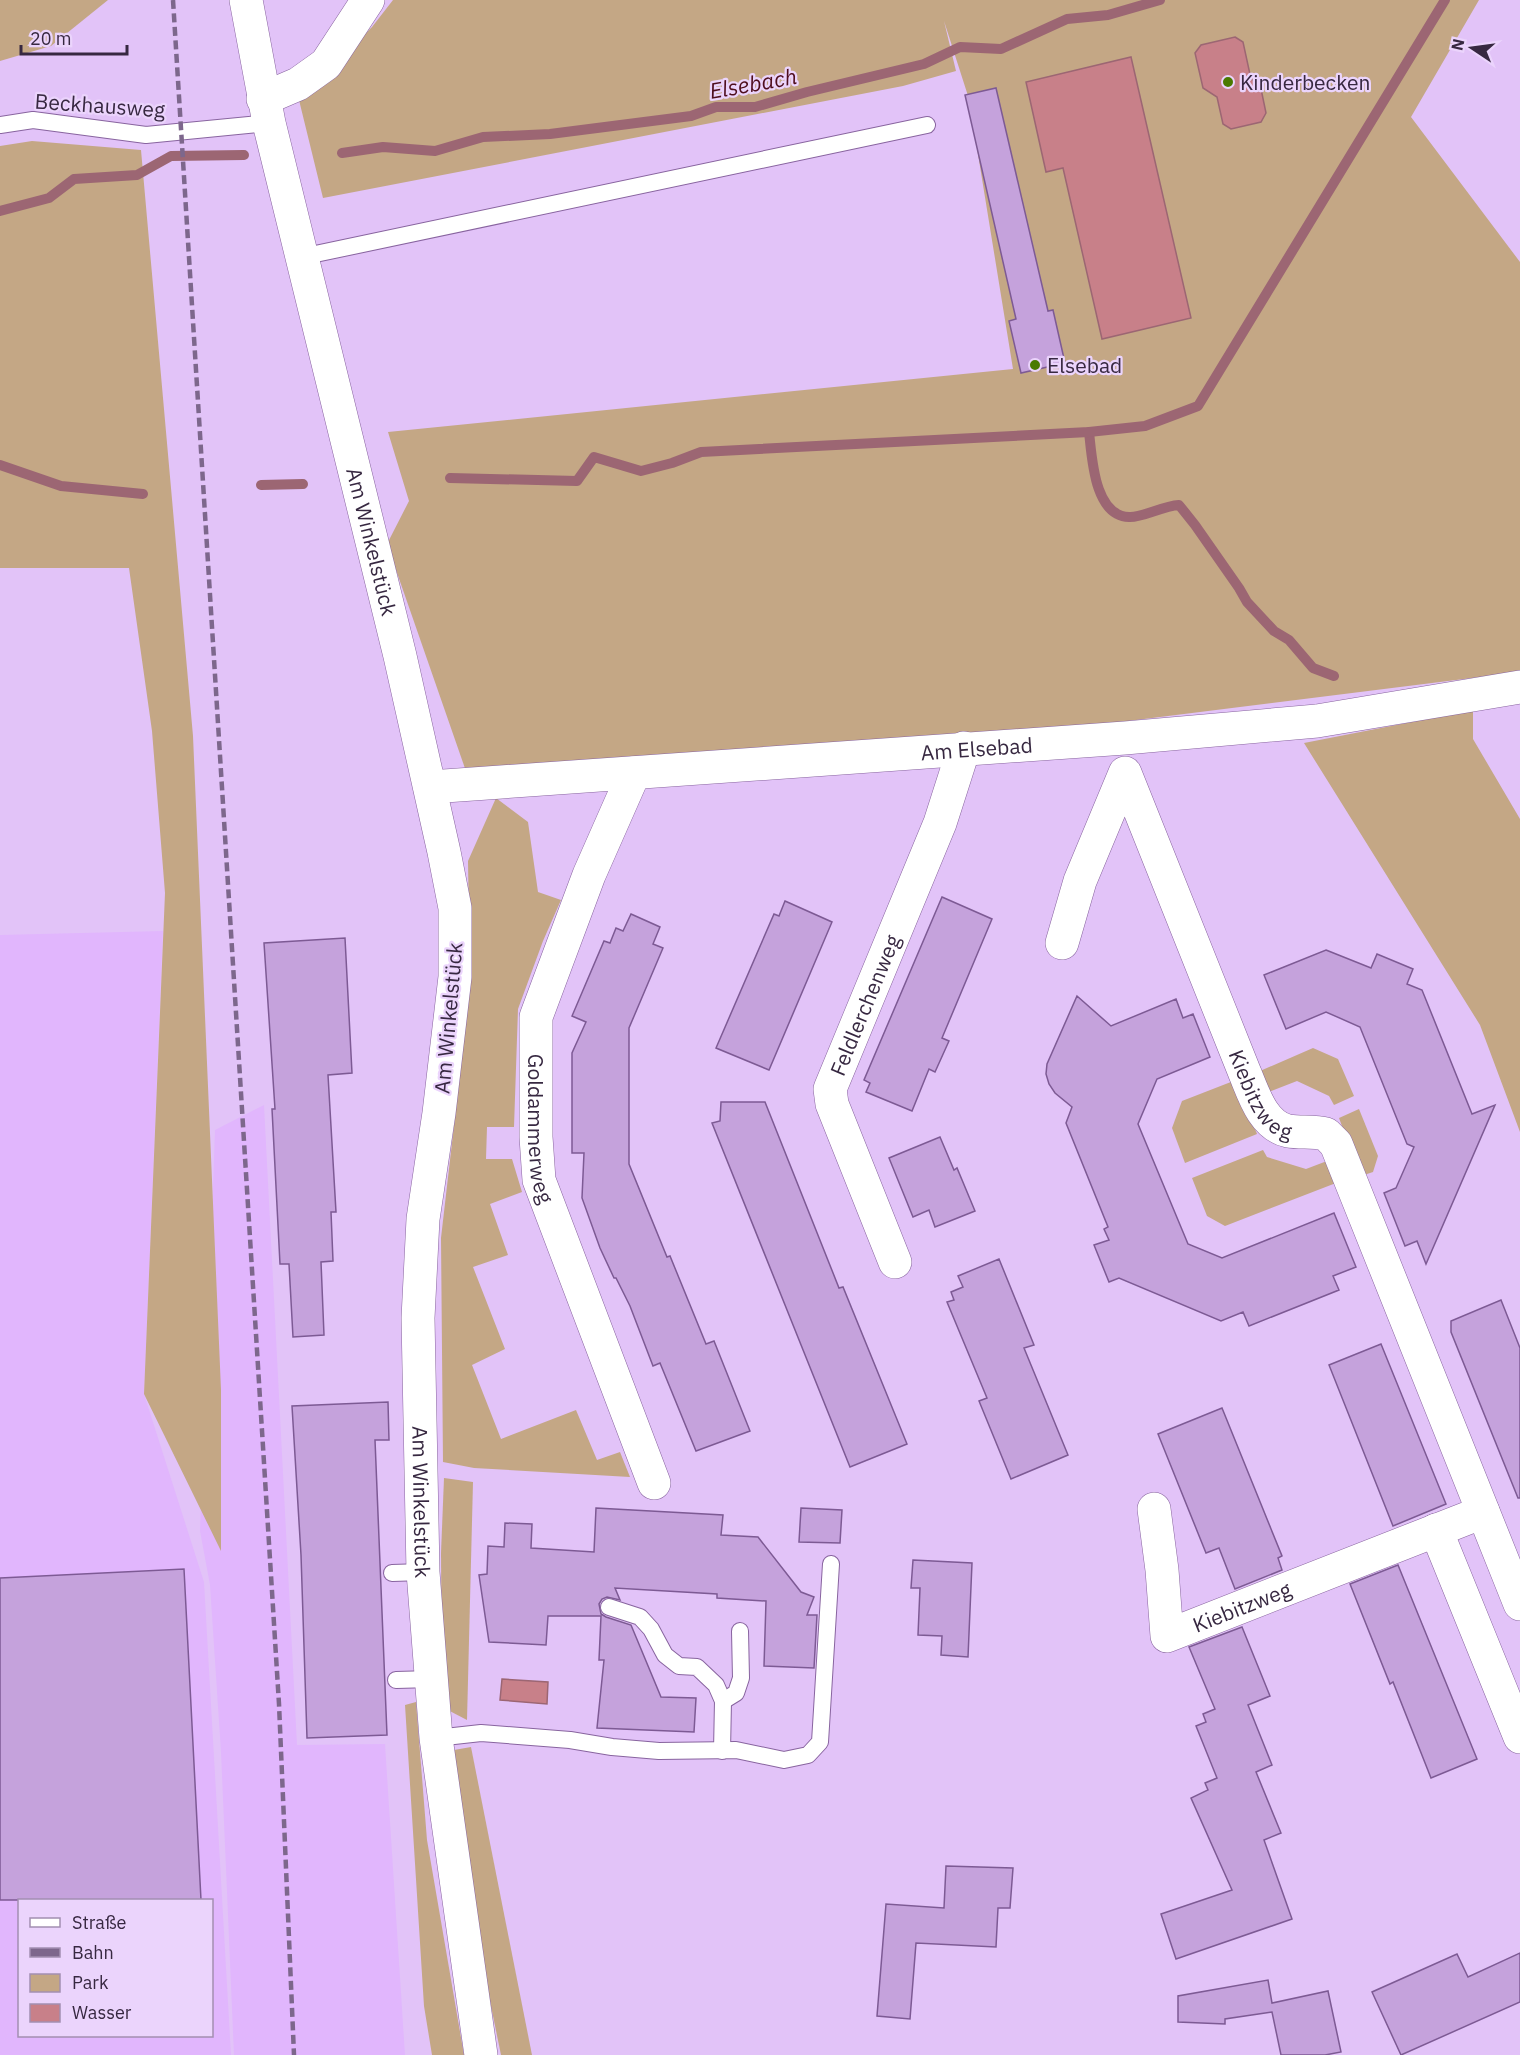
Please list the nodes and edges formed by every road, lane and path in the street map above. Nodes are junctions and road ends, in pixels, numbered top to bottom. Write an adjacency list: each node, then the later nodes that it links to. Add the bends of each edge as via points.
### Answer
1 (246, 0): 3 (street, Am Winkelstück)
2 (369, 0): 3 (street, via 326,64)
3 (266, 111): 4 (lane, Beckhausweg, via 146,135 33,120); 6 (street, Am Winkelstück)
4 (0, 125)
5 (927, 125): 6 (lane)
6 (301, 257): 12 (street, Am Winkelstück)
7 (1520, 687): 8 (street, Am Elsebad, via 1317,721)
8 (1125, 738): 9 (street, Am Elsebad); 11 (street, Kiebitzweg)
9 (964, 748): 10 (street, Am Elsebad); 14 (street, Feldlerchenweg, via 940,824 830,1089 832,1104)
10 (634, 773): 12 (street, Am Elsebad); 15 (street, Goldammerweg, via 589,875 536,1017 536,1137 538,1180)
11 (1125, 773): 13 (street, Kiebitzweg, via 1080,881); 17 (street, Kiebitzweg, via 1259,1106 1280,1128 1326,1134 1336,1144)
12 (430, 786): 23 (street, Am Winkelstück, via 455,908 455,977 423,1230 407,1572)
13 (1062, 943)
14 (895, 1262)
15 (654, 1483)
16 (1154, 1509): 18 (street, Kiebitzweg, via 1167,1636)
17 (1483, 1512): 18 (street, Kiebitzweg); 20 (street, Kiebitzweg)
18 (1436, 1530): 26 (street)
19 (831, 1564): 28 (lane, via 820,1742 808,1755 784,1760 736,1750)
20 (1520, 1604)
21 (609, 1607): 25 (lane, via 640,1617 665,1655 679,1666 697,1667 716,1685)
22 (740, 1631): 25 (lane, via 741,1678 736,1693)
23 (432, 1679): 24 (lane); 27 (street, Am Winkelstück)
24 (396, 1680)
25 (723, 1701): 28 (lane)
26 (1520, 1737)
27 (436, 1738): 28 (lane, via 481,1733 570,1740 612,1748); 29 (street, Am Winkelstück)
28 (722, 1751)
29 (481, 2055)

